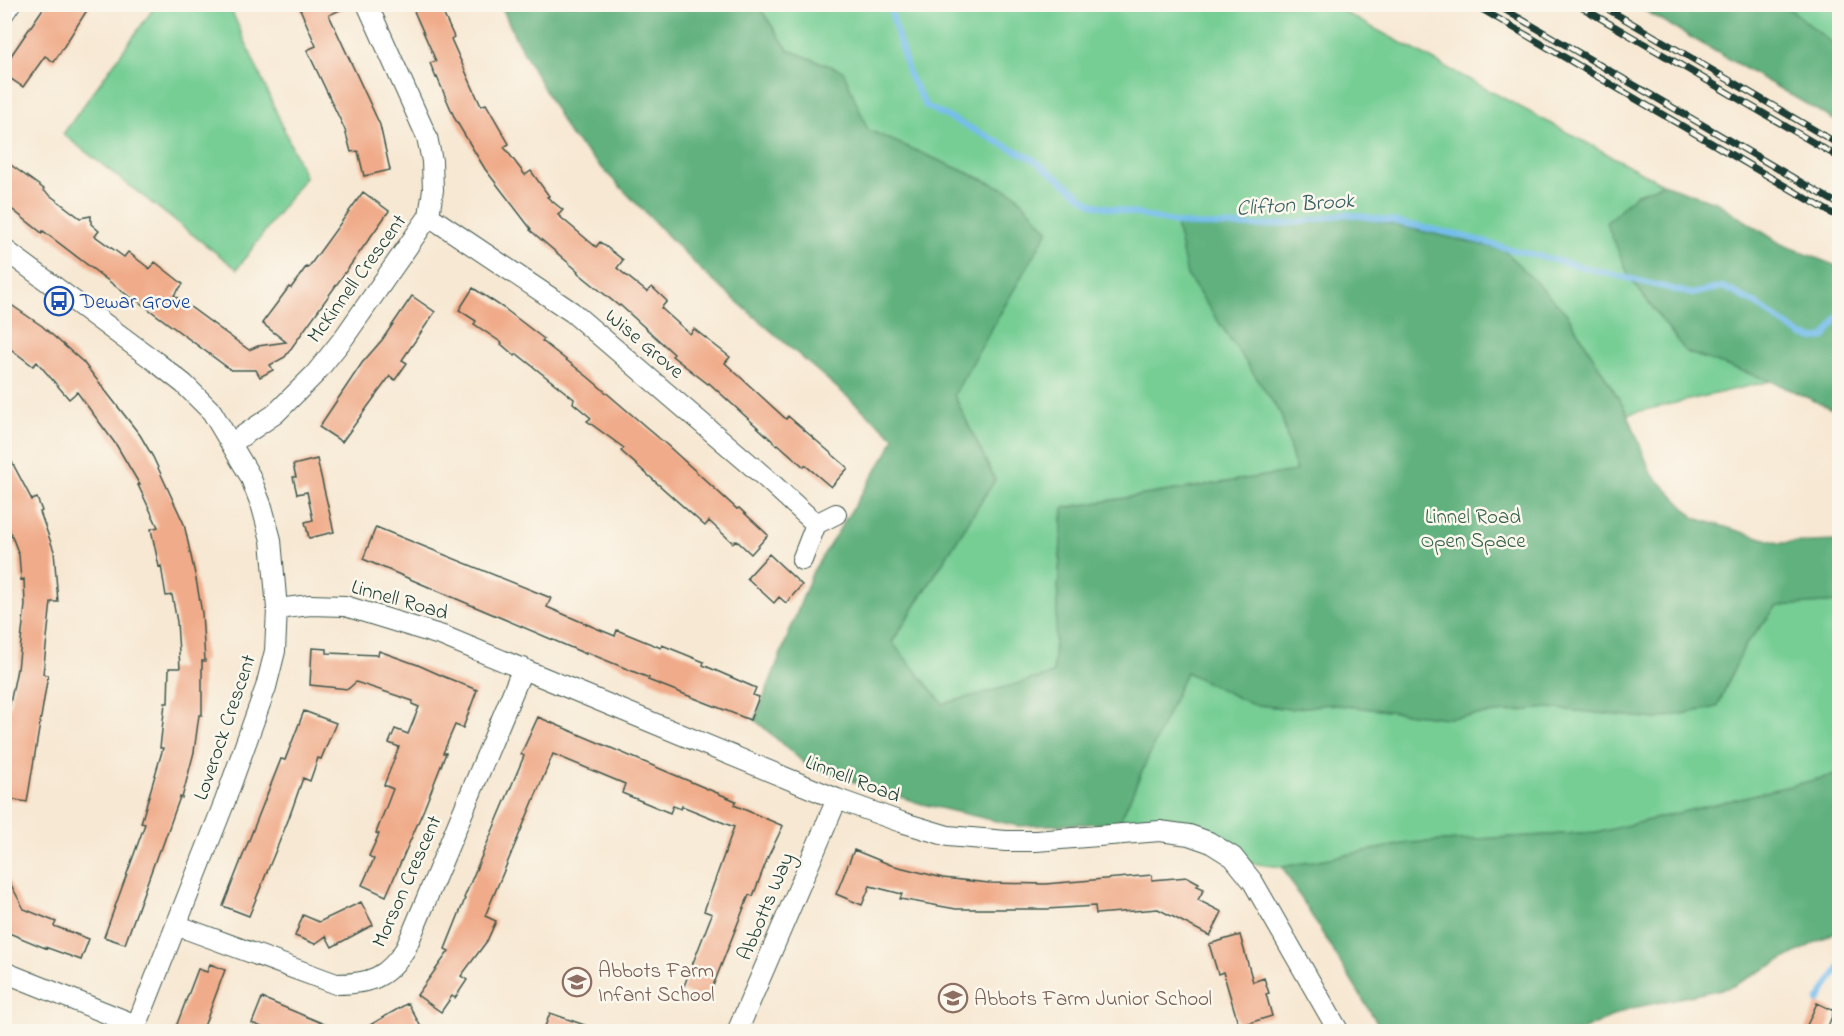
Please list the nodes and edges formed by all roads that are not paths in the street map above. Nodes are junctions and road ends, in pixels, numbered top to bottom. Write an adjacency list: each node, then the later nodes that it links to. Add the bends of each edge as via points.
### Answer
1 (10, 4): 3 (street)
2 (367, 4): 4 (street, McKinnell Crescent, via 427,137 434,190)
3 (4, 13)
4 (429, 216): 6 (street, McKinnell Crescent, via 315,374 275,414); 8 (street, Wise Grove, via 572,312)
5 (4, 249): 6 (street, Loverock Crescent, via 184,384 212,412)
6 (232, 443): 10 (street, Loverock Crescent, via 250,476 271,540)
7 (836, 514): 8 (street)
8 (816, 525): 9 (street)
9 (802, 560)
10 (277, 609): 11 (street, Linnell Road, via 345,606 444,636); 13 (street, Loverock Crescent, via 275,651 266,687)
11 (523, 668): 12 (street, Linnell Road); 13 (street, Morson Crescent, via 406,948 384,974 368,982 336,984)
12 (837, 799): 16 (street, Abbotts Way); 17 (street, Linnell Road, via 948,836 1036,841 1160,831 1209,842 1233,857 1253,882)
13 (176, 925): 15 (street, Loverock Crescent)
14 (4, 972): 15 (street)
15 (135, 1028)
16 (737, 1032)
17 (1339, 1032)

